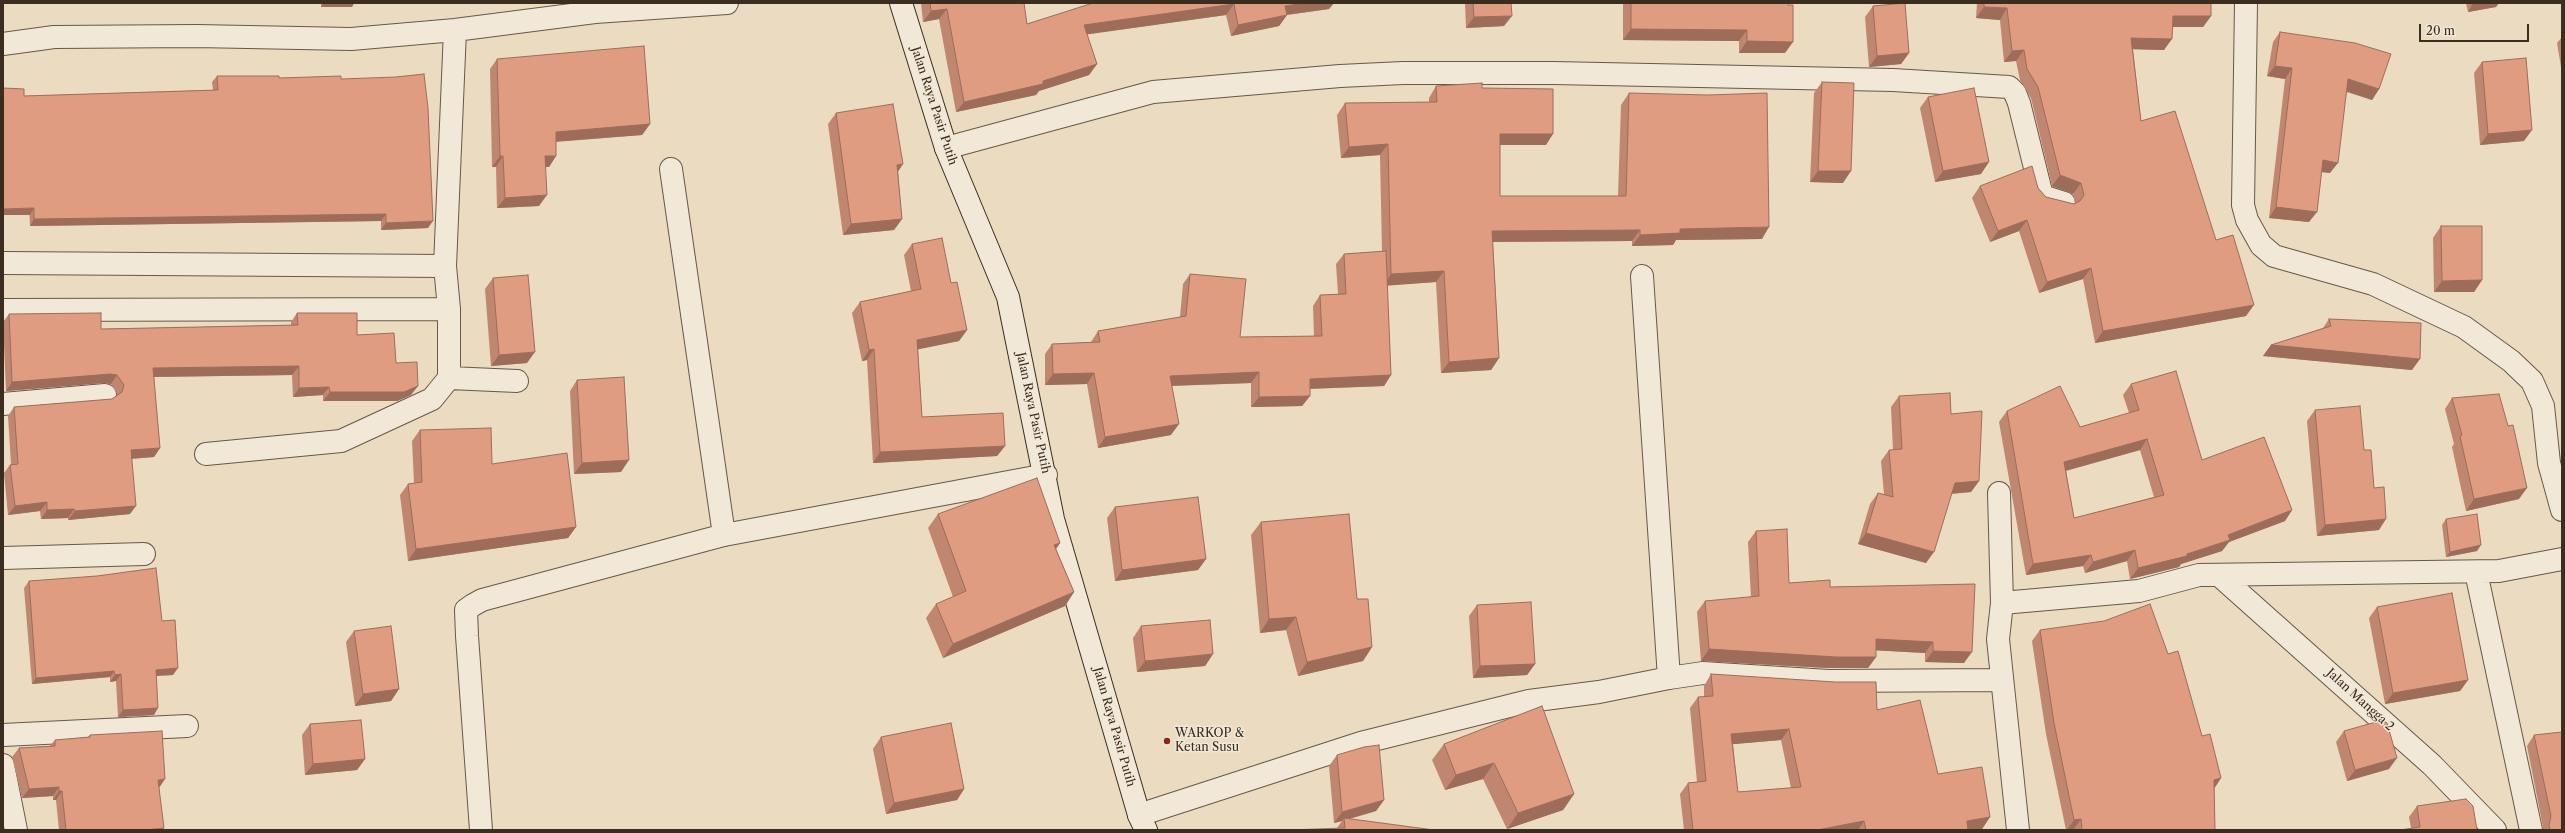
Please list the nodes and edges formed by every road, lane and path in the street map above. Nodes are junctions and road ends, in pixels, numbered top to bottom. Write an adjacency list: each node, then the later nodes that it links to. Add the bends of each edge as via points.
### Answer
1 (727, 3): 4 (street, via 595,12)
2 (901, 3): 6 (street, Jalan Raya Pasir Putih)
3 (2246, 3): 21 (street, via 2244,204 2247,220 2260,245 2274,256 2373,284 2464,327 2511,361 2532,381 2543,406 2549,463)
4 (455, 30): 5 (street, via 351,39 54,37); 10 (street)
5 (3, 44)
6 (946, 148): 8 (street, via 1153,92 1340,76 1553,72 1893,80 2009,87 2019,103 2042,196); 19 (street, Jalan Raya Pasir Putih, via 1008,297)
7 (671, 169): 22 (street)
8 (2064, 203)
9 (3, 263): 10 (street)
10 (445, 266): 12 (street)
11 (1642, 276): 29 (street)
12 (449, 309): 13 (street); 14 (street)
13 (3, 310)
14 (450, 378): 15 (street); 18 (street, via 432,399 341,442)
15 (517, 381)
16 (105, 395): 17 (street)
17 (3, 404)
18 (206, 454)
19 (1046, 475): 22 (street); 34 (street, Jalan Raya Pasir Putih, via 1053,519)
20 (1999, 492): 28 (street)
21 (2562, 510)
22 (724, 535): 36 (street, via 482,600 466,610)
23 (144, 554): 24 (street)
24 (3, 558)
25 (2562, 559): 26 (street, via 2499,571)
26 (2476, 572): 27 (street); 39 (street)
27 (2220, 576): 28 (street, via 2199,575 2139,591); 38 (street, Jalan Mangga 2, via 2432,765)
28 (2002, 603): 30 (street, via 1998,639)
29 (1669, 678): 30 (street, via 1703,673 1828,682); 34 (street, via 1599,692 1529,701 1360,743)
30 (2001, 680): 37 (street)
31 (187, 726): 32 (street)
32 (3, 735)
33 (3, 764): 35 (street)
34 (1143, 823)
35 (16, 830)
36 (481, 830)
37 (2018, 830)
38 (2495, 830)
39 (2531, 830)

